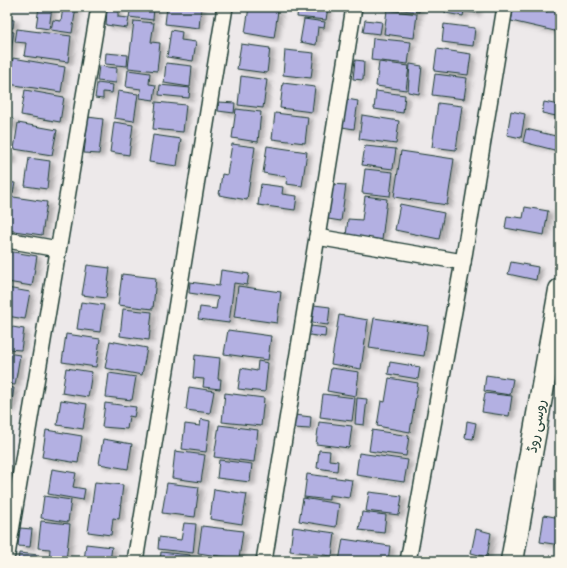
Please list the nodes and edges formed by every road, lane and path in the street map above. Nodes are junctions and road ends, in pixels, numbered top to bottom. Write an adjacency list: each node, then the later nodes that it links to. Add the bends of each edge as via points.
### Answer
1 (99, 7): 7 (street)
2 (225, 7): 11 (street)
3 (354, 7): 5 (street)
4 (505, 7): 8 (street)
5 (318, 237): 8 (street); 12 (street)
6 (7, 240): 7 (street)
7 (58, 249): 10 (street)
8 (463, 262): 13 (street)
9 (560, 290): 14 (main road, روسی روڈ)
10 (7, 555)
11 (135, 561)
12 (264, 561)
13 (408, 561)
14 (512, 561)

